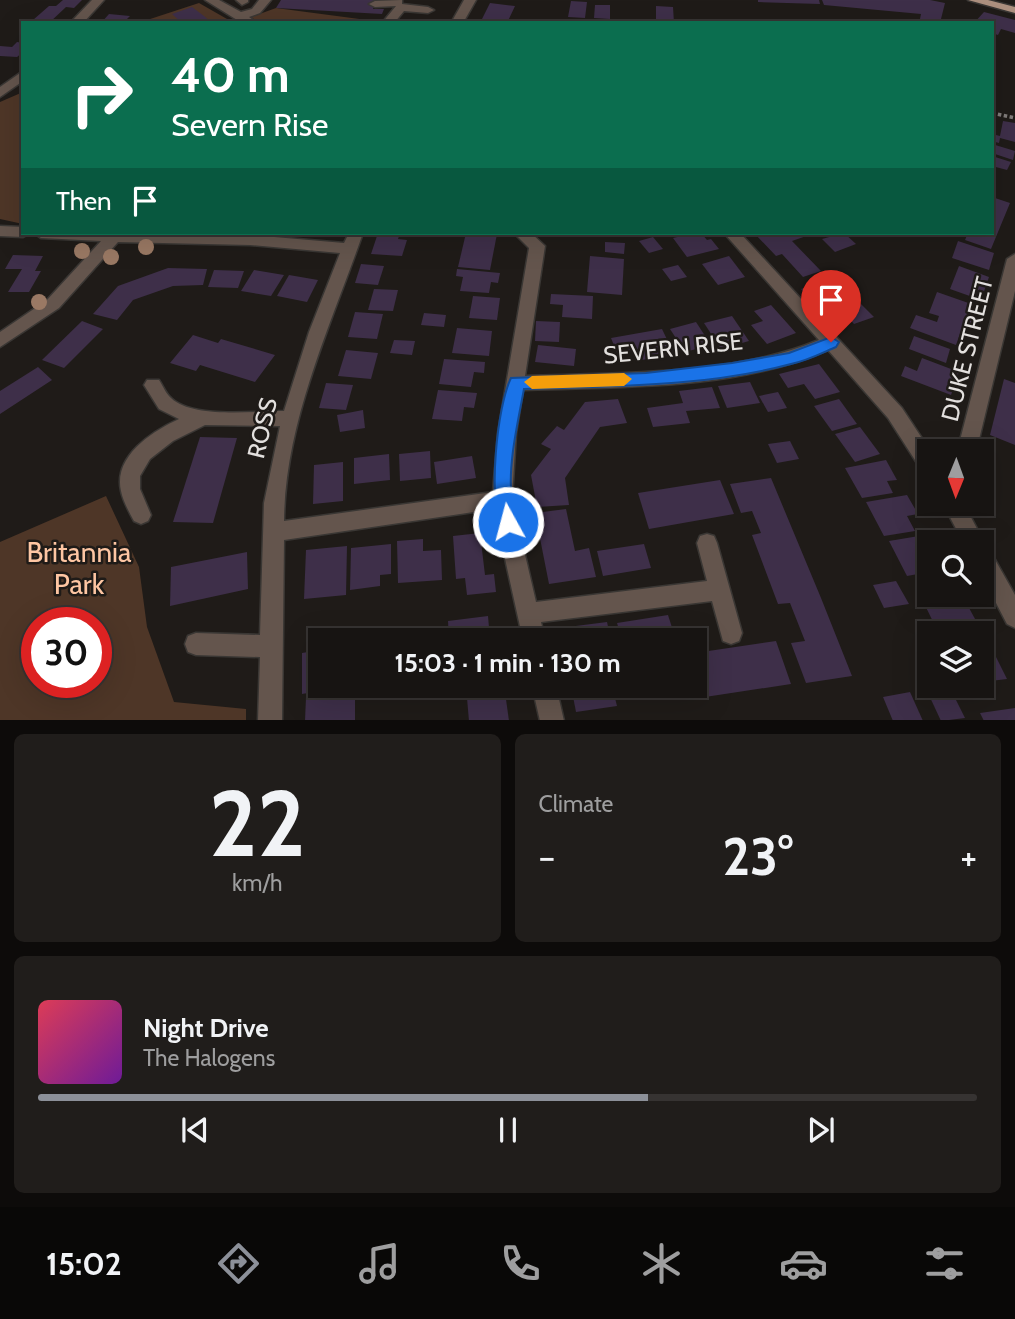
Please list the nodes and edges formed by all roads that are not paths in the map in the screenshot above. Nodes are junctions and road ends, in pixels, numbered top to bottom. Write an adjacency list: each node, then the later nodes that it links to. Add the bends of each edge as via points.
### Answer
1 (98, 0): 12 (street)
2 (211, 0): 9 (street)
3 (265, 0): 11 (street)
4 (470, 0): 15 (street)
5 (974, 0): 10 (main road)
6 (245, 1): 9 (street)
7 (399, 3): 8 (street); 13 (street); 14 (street, via 428,10)
8 (376, 4)
9 (231, 9): 11 (street)
10 (1015, 10)
11 (246, 20)
12 (78, 21)
13 (389, 21)
14 (420, 21)
15 (458, 21)
16 (18, 74): 17 (street)
17 (0, 93)
18 (0, 230): 19 (street)
19 (21, 232)
20 (114, 235): 23 (street); 25 (street, via 53,304)
21 (523, 235): 27 (street, via 537,246)
22 (734, 235): 26 (street)
23 (353, 241): 30 (street, ROSS, via 301,375)
24 (1015, 259): 31 (street, DUKE STREET)
25 (0, 341)
26 (831, 342): 27 (street, SEVERN RISE, via 791,359 732,369 646,379); 32 (street, via 895,413)
27 (517, 383): 33 (street, via 507,433)
28 (153, 385): 29 (street, via 165,404)
29 (205, 417): 30 (street); 34 (street, via 179,426 139,460 130,488)
30 (290, 419): 35 (street, ROSS, via 278,477)
31 (970, 439)
32 (917, 447)
33 (502, 499): 35 (street); 40 (street)
34 (141, 515)
35 (274, 532): 44 (street, ROSS)
36 (707, 543): 38 (street)
37 (994, 576): 39 (street)
38 (720, 590): 40 (street); 42 (street)
39 (1012, 606)
40 (528, 613): 41 (street)
41 (531, 628)
42 (731, 633)
43 (195, 644): 44 (street)
44 (273, 646): 46 (street, ROSS)
45 (547, 698): 47 (street)
46 (270, 720)
47 (552, 720)

